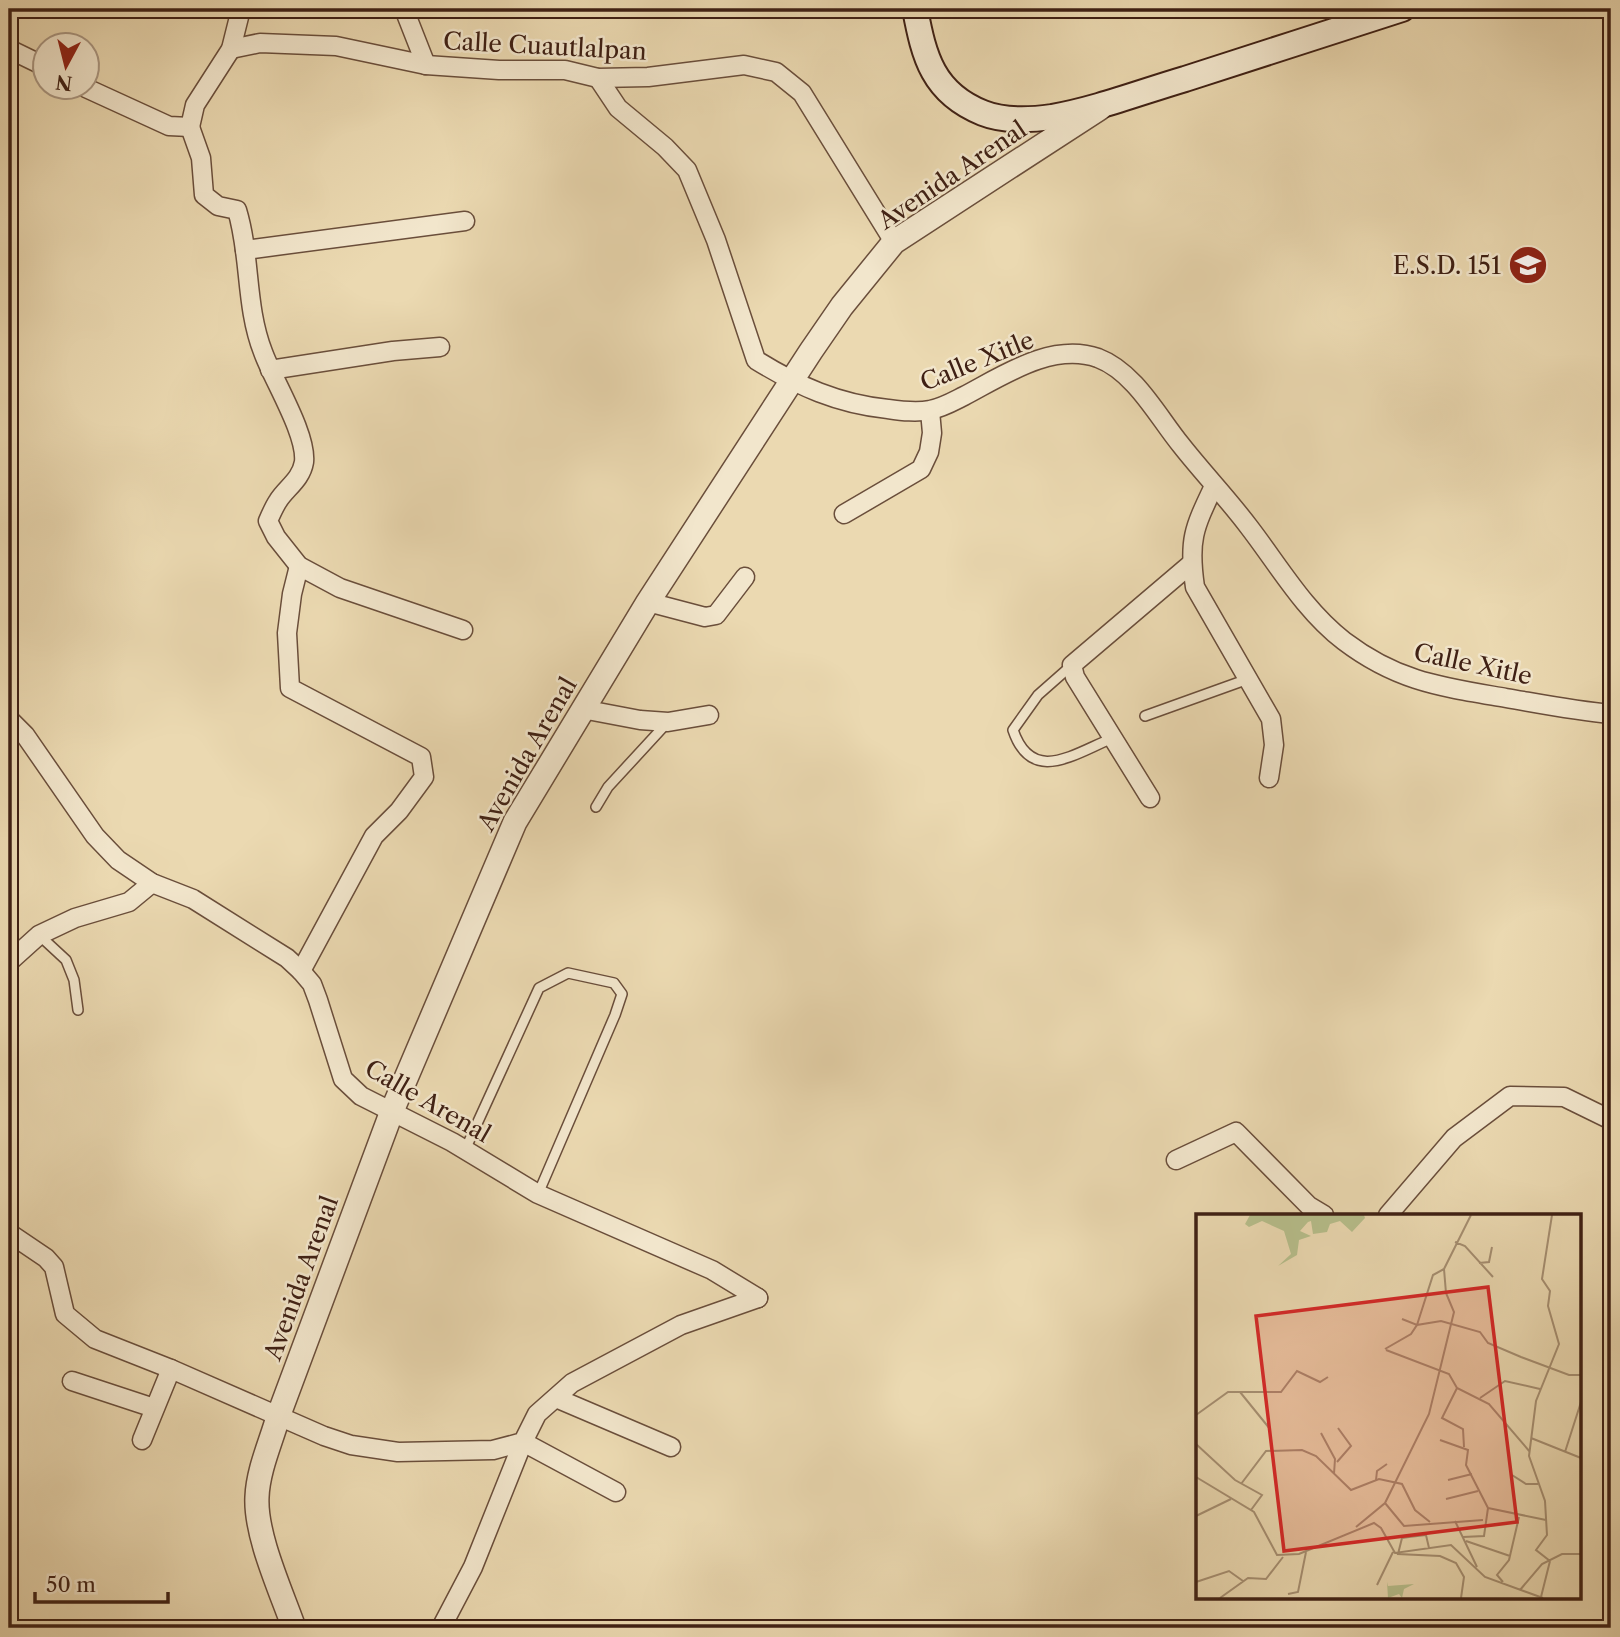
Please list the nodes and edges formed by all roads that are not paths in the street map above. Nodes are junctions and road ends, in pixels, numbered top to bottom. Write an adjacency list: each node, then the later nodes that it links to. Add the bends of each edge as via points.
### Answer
1 (241, 9): 6 (street)
2 (404, 9): 8 (street)
3 (915, 9): 11 (main road, via 922,50 936,77 958,100 985,114 1013,119 1050,117)
4 (1402, 9): 11 (main road)
5 (9, 49): 7 (street)
6 (231, 49): 8 (street, Calle Cuautlalpan, via 260,43 336,46); 12 (street, via 195,105)
7 (32, 61)
8 (426, 65): 9 (street, Calle Cuautlalpan, via 565,69)
9 (598, 78): 14 (street, Calle Cuautlalpan, via 744,65 776,72 802,93); 18 (street, Calle Xitle, via 618,108 687,170 755,360)
10 (102, 95): 12 (street, via 169,126)
11 (1108, 103): 14 (street, Avenida Arenal)
12 (190, 127): 15 (street, via 201,158 204,195 218,206 237,210)
13 (465, 221): 15 (street)
14 (894, 242): 18 (street, Avenida Arenal, via 842,306)
15 (245, 250): 17 (street, via 248,291)
16 (440, 347): 17 (street)
17 (270, 370): 23 (street, via 301,437 304,463 268,521)
18 (792, 382): 19 (street, Calle Xitle, via 866,407); 25 (street, Avenida Arenal)
19 (930, 411): 20 (street, Calle Xitle, via 1041,358 1096,357 1124,375); 21 (street, via 929,452 920,469)
20 (1214, 486): 22 (street, via 1194,529); 30 (street, Calle Xitle, via 1324,623 1369,657 1438,687)
21 (844, 514)
22 (1192, 563): 27 (street); 28 (street, via 1195,587)
23 (299, 566): 26 (street, via 340,588); 42 (street, via 287,633 290,688 421,757 425,777 374,836)
24 (745, 577): 25 (street, via 716,615 705,617)
25 (648, 602): 29 (street, Avenida Arenal)
26 (463, 630)
27 (1072, 665): 35 (street); 35 (lane, via 1038,695 1013,730 1018,746 1049,764)
28 (1248, 679): 32 (lane); 36 (street, via 1270,719 1274,745)
29 (582, 709): 34 (street); 44 (street, Avenida Arenal, via 515,822)
30 (1611, 714)
31 (709, 715): 34 (street)
32 (1145, 716)
33 (9, 719): 39 (street, Calle Arenal, via 95,836 118,860)
34 (668, 722): 38 (lane, via 608,787)
35 (1113, 738): 37 (street)
36 (1269, 778)
37 (1150, 798)
38 (596, 807)
39 (152, 884): 40 (street, via 129,902 75,918); 42 (street, Calle Arenal, via 193,899)
40 (39, 935): 41 (street); 43 (lane, via 66,960)
41 (9, 962)
42 (301, 971): 44 (street, Calle Arenal, via 312,984 343,1079 361,1096)
43 (78, 1010)
44 (392, 1111): 46 (street, Calle Arenal); 56 (street, Avenida Arenal)
45 (1611, 1120): 50 (street, via 1564,1097 1510,1096 1454,1138)
46 (465, 1150): 48 (street, Calle Arenal); 48 (lane, via 539,988 568,973 614,983 622,994 615,1015)
47 (1176, 1160): 49 (street, via 1236,1132)
48 (538, 1194): 54 (street, Calle Arenal, via 712,1270 758,1298 681,1325 572,1383)
49 (1322, 1214)
50 (1389, 1214)
51 (9, 1233): 52 (street, via 54,1267 65,1314 78,1327 95,1339)
52 (171, 1369): 55 (street); 56 (street)
53 (72, 1381): 55 (street)
54 (556, 1398): 58 (street, via 537,1413); 59 (street)
55 (154, 1408): 57 (street)
56 (278, 1417): 58 (street, via 351,1445 398,1452 493,1450); 61 (street, Avenida Arenal, via 257,1496 261,1531)
57 (142, 1440)
58 (523, 1442): 60 (street); 62 (street, via 473,1567)
59 (671, 1447)
60 (616, 1492)
61 (294, 1628)
62 (441, 1628)

